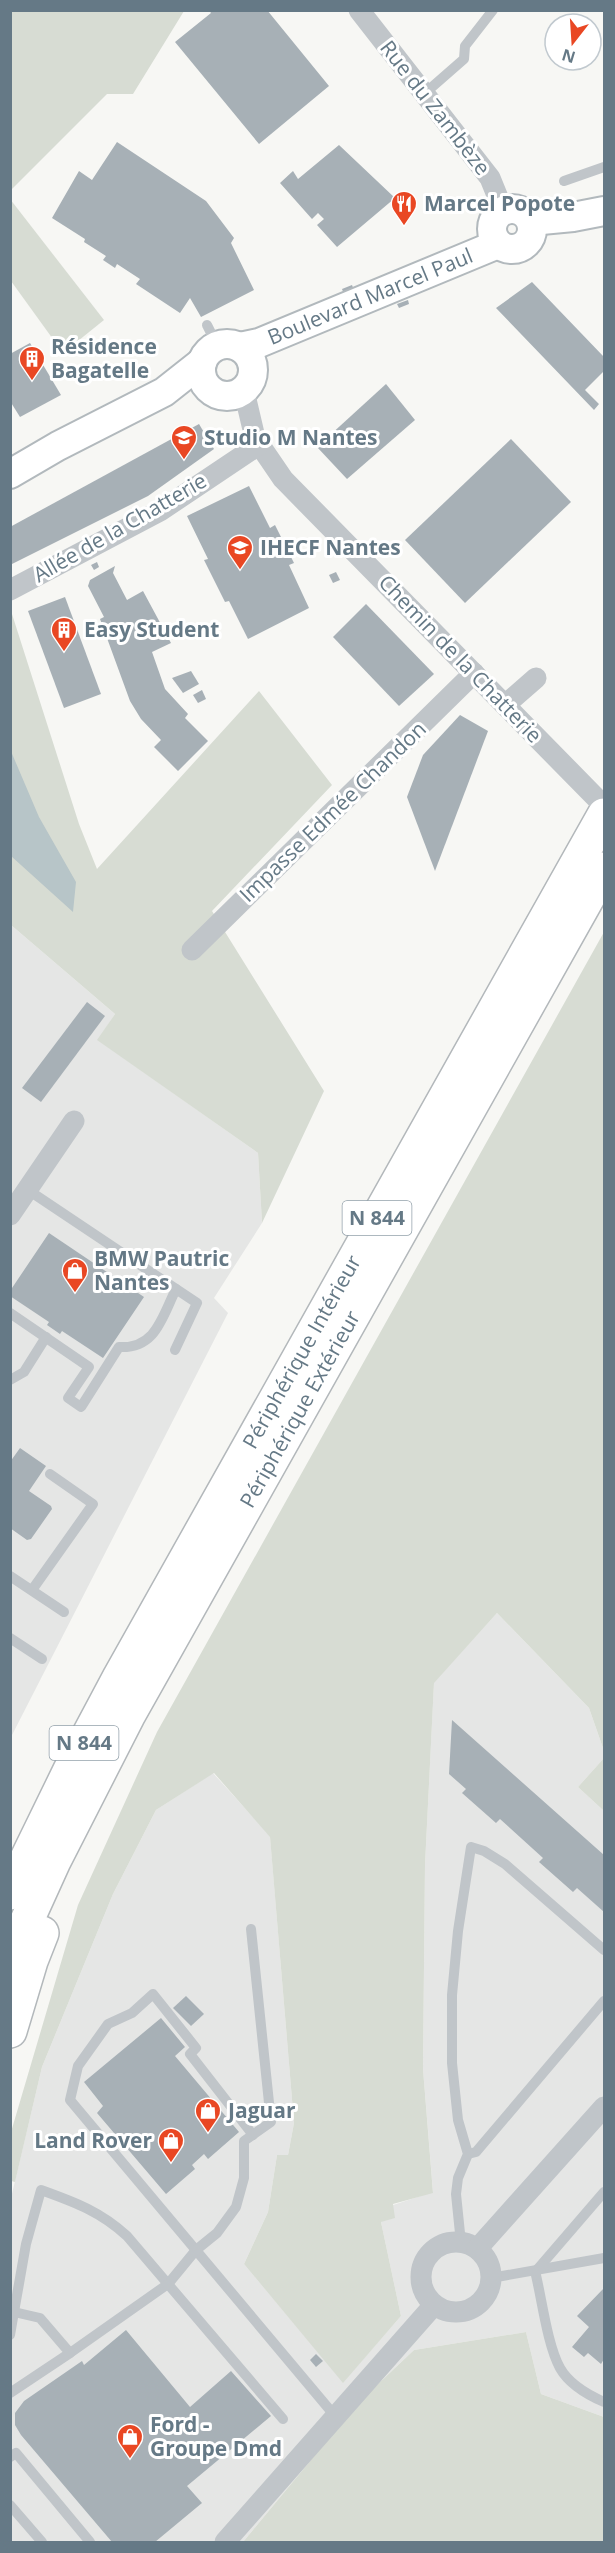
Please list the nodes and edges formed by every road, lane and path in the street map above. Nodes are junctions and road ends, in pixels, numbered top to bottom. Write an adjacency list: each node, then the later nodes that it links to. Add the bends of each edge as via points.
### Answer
1 (358, 10): 3 (street, Rue du Zambèze)
2 (493, 10): 3 (lane, via 465,46 464,60)
3 (424, 94): 6 (street, Rue du Zambèze, via 490,178)
4 (604, 166): 5 (lane)
5 (564, 181)
6 (503, 210): 8 (street, via 523,211); 9 (street, via 492,226)
7 (604, 211): 8 (street)
8 (531, 221): 9 (street, via 532,235 524,246 511,249)
9 (498, 244): 10 (street, Boulevard Marcel Paul, via 258,343)
10 (214, 353): 11 (street, via 211,392 222,397); 11 (street, via 250,356 254,368 252,381); 13 (street, Boulevard Marcel Paul, via 164,392)
11 (244, 391): 12 (street, Chemin de la Chatterie, via 255,438)
12 (260, 444): 14 (street, Allée de la Chatterie, via 160,510); 15 (street, Chemin de la Chatterie, via 283,479)
13 (10, 474)
14 (10, 590)
15 (474, 673): 17 (street, Chemin de la Chatterie); 21 (street, Impasse Edmée Chandon)
16 (536, 678): 17 (street)
17 (505, 705): 18 (street, Chemin de la Chatterie)
18 (604, 807)
19 (604, 815): 37 (highway, Périphérique Intérieur / N 844, via 120,1676)
20 (604, 869): 36 (highway, Périphérique Extérieur / N 844)
21 (192, 950)
22 (74, 1121): 23 (street)
23 (28, 1190): 24 (street); 25 (lane)
24 (10, 1215)
25 (176, 1289): 27 (lane, via 150,1339 132,1348 119,1347 81,1407 68,1398 89,1366); 28 (lane, via 197,1303)
26 (10, 1313): 27 (lane)
27 (46, 1337): 29 (lane, via 24,1372)
28 (176, 1350)
29 (10, 1380)
30 (50, 1474): 32 (lane, via 93,1504)
31 (10, 1576): 32 (lane)
32 (32, 1590): 33 (lane)
33 (64, 1612)
34 (10, 1638): 35 (lane)
35 (42, 1659)
36 (86, 1796): 40 (highway, Périphérique Extérieur / N 844); 42 (highway, via 90,1822 38,1941)
37 (14, 1877)
38 (251, 1929): 44 (lane, via 271,2122)
39 (604, 1950): 45 (lane, via 505,1864 471,1847 452,2006 458,2120)
40 (10, 1958)
41 (604, 2001): 45 (lane, via 476,2152)
42 (10, 2031)
43 (604, 2107): 47 (street)
44 (253, 2135): 48 (lane, via 244,2141 244,2178 236,2207 217,2233); 48 (lane, via 189,2054 196,2048 153,1994 132,2013 108,2024 78,2066 70,2100)
45 (468, 2154): 47 (lane, via 456,2194)
46 (604, 2192): 50 (lane)
47 (469, 2246): 51 (street, via 489,2267); 53 (street, via 442,2244 424,2261 421,2284)
48 (196, 2250): 52 (lane); 59 (lane)
49 (604, 2258): 50 (lane)
50 (536, 2271): 51 (lane); 58 (lane, via 561,2370 590,2396)
51 (491, 2278): 53 (street, via 489,2289 476,2306 455,2312)
52 (168, 2284): 54 (lane, via 108,2219 41,2190); 56 (lane); 60 (lane)
53 (434, 2305): 59 (street)
54 (14, 2312): 55 (lane); 56 (lane, via 40,2318)
55 (10, 2335)
56 (70, 2353): 57 (lane)
57 (10, 2393)
58 (604, 2402)
59 (335, 2416): 65 (street)
60 (283, 2419)
61 (12, 2452): 64 (lane)
62 (10, 2505): 63 (lane)
63 (42, 2542)
64 (90, 2542)
65 (225, 2542)

